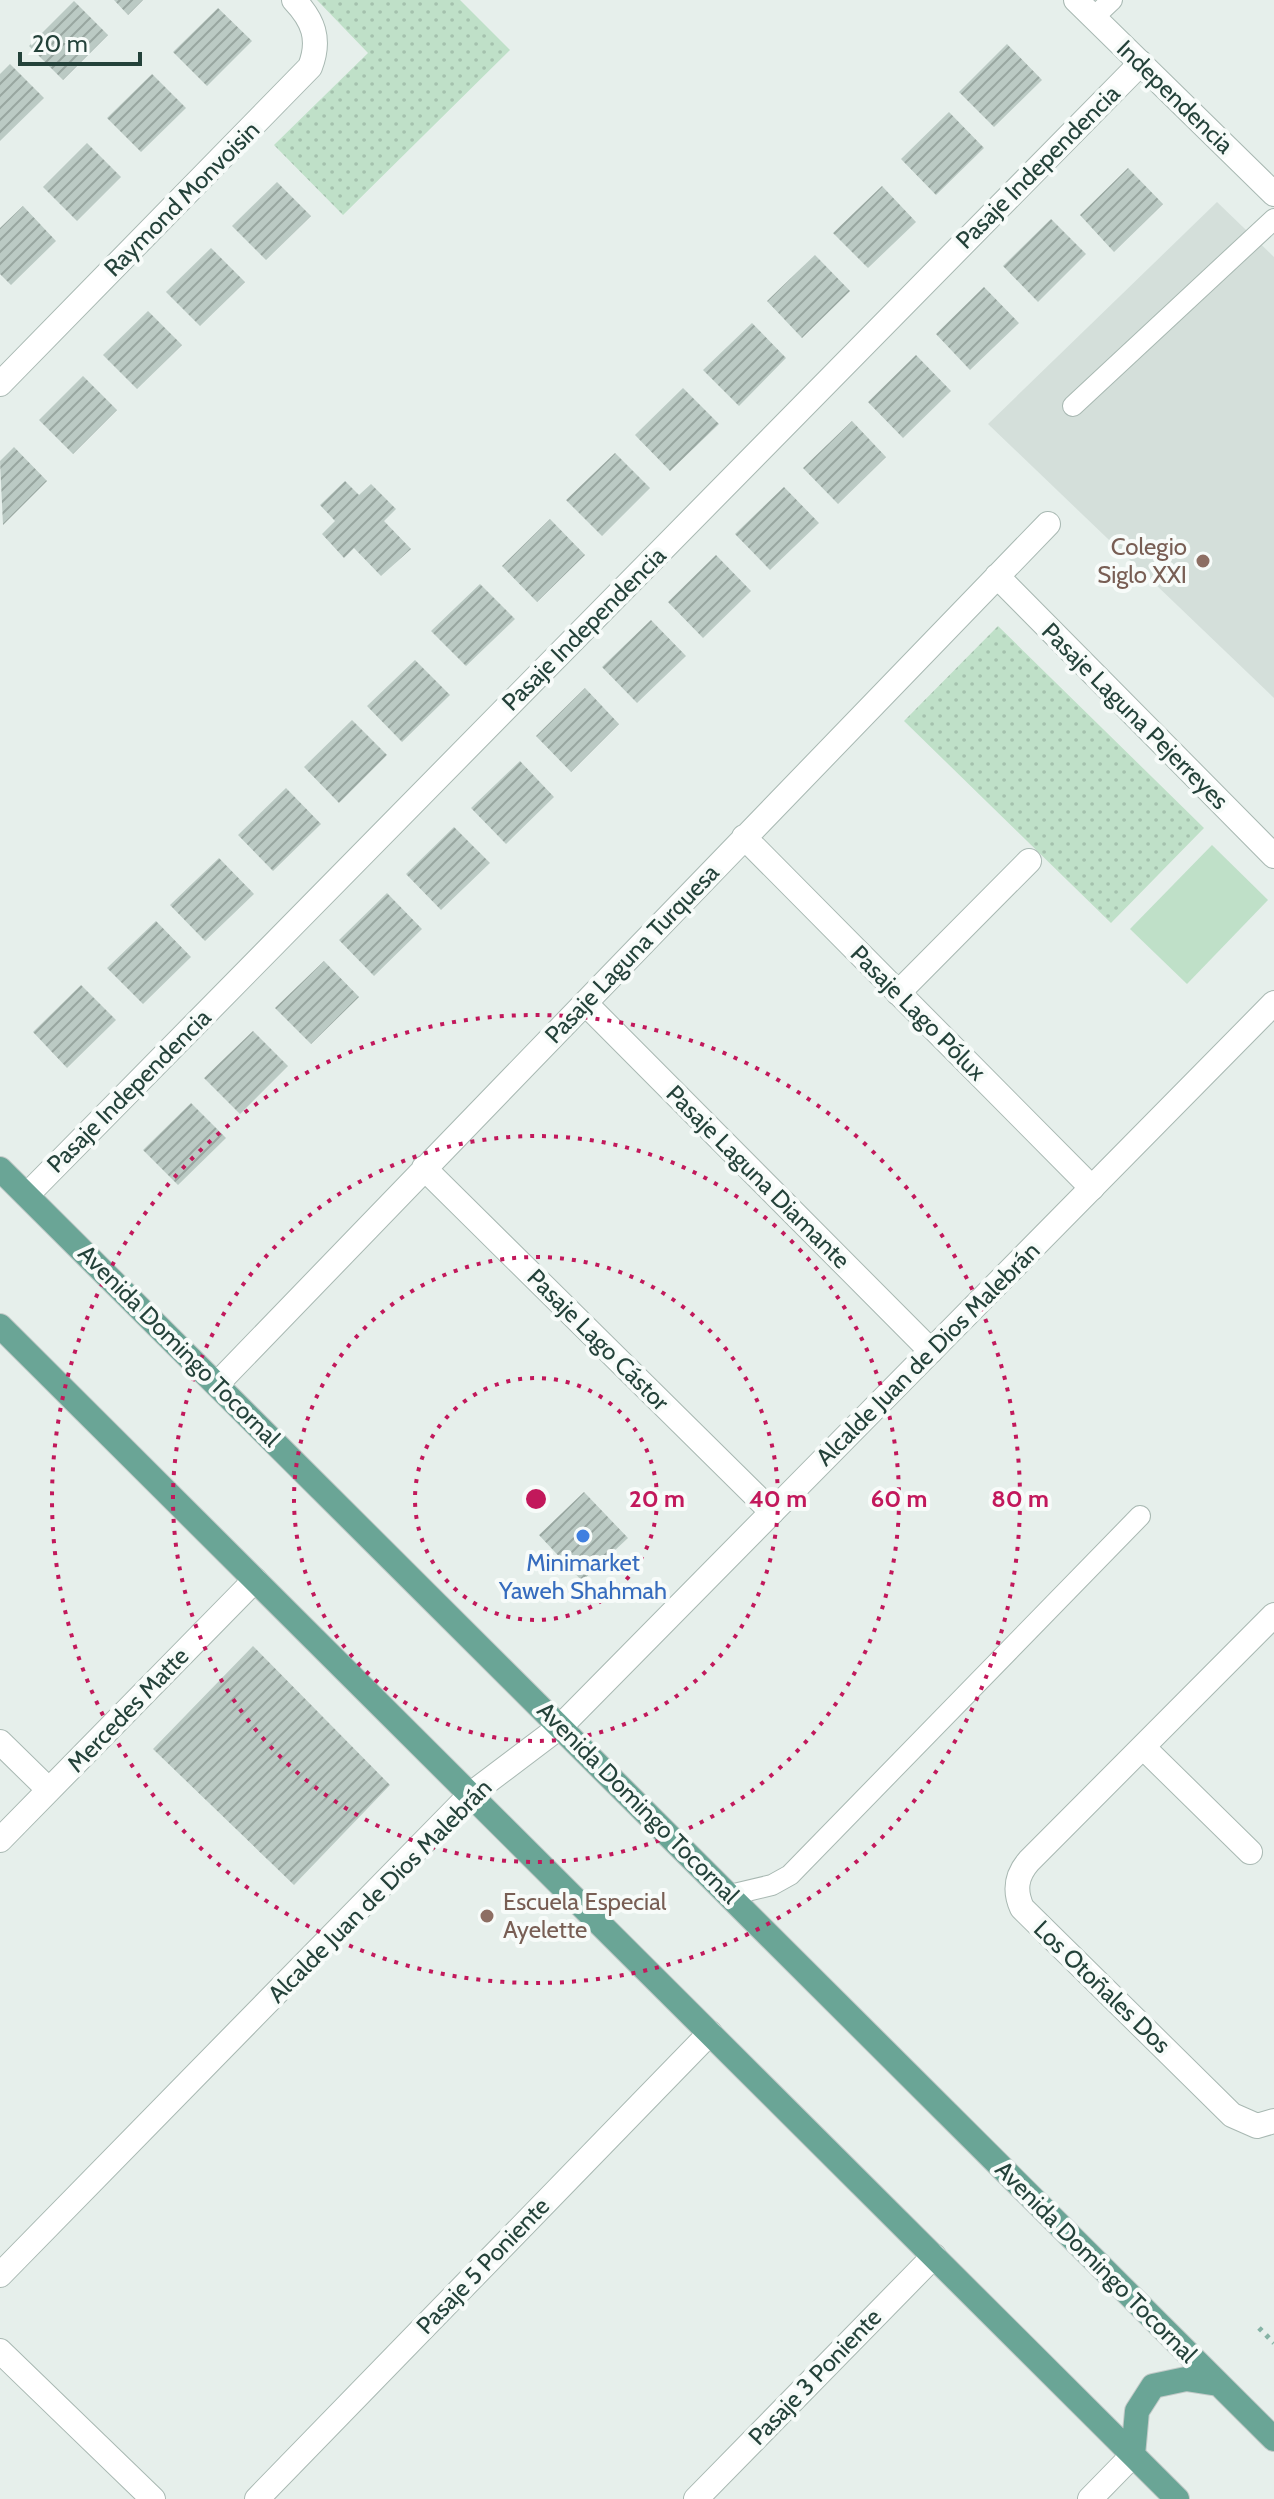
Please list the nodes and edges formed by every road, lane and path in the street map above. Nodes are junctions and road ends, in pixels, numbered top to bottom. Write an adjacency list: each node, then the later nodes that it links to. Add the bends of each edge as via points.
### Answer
1 (294, 0): 7 (street, Raymond Monvoisin, via 315,30 315,56 303,77)
2 (1112, 0): 3 (lane)
3 (1085, 8): 4 (street, Independencia)
4 (1141, 63): 5 (street, Independencia); 20 (street, Pasaje Independencia)
5 (1274, 194)
6 (1274, 219): 8 (lane)
7 (0, 384)
8 (1073, 406)
9 (1048, 524): 10 (street, Pasaje Laguna Turquesa)
10 (997, 576): 11 (street, Pasaje Laguna Turquesa); 12 (street, Pasaje Laguna Pejerreyes)
11 (744, 837): 14 (street, Pasaje Lago Pólux); 15 (street, Pasaje Laguna Turquesa)
12 (1274, 856)
13 (1029, 861): 14 (street)
14 (898, 993): 19 (street, Pasaje Lago Pólux)
15 (585, 1003): 17 (street, Pasaje Laguna Turquesa); 22 (street, Pasaje Laguna Diamante)
16 (1274, 1003): 19 (street, Alcalde Juan de Dios Malebrán)
17 (424, 1168): 23 (street, Pasaje Laguna Turquesa); 24 (street, Pasaje Lago Cástor)
18 (0, 1169): 20 (main road, Avenida Domingo Tocornal)
19 (1092, 1188): 22 (street, Alcalde Juan de Dios Malebrán)
20 (27, 1195): 23 (main road, Avenida Domingo Tocornal)
21 (0, 1326): 26 (main road)
22 (931, 1351): 24 (street, Alcalde Juan de Dios Malebrán)
23 (217, 1384): 28 (main road, Avenida Domingo Tocornal)
24 (772, 1512): 28 (street, Alcalde Juan de Dios Malebrán)
25 (1140, 1516): 35 (lane, via 790,1875)
26 (255, 1580): 31 (street, Mercedes Matte); 32 (main road)
27 (1274, 1615): 30 (street, Los Otoñales Dos)
28 (561, 1726): 32 (street, Alcalde Juan de Dios Malebrán); 35 (main road, Avenida Domingo Tocornal)
29 (0, 1742): 31 (street)
30 (1143, 1747): 34 (street); 37 (street, Los Otoñales Dos, via 1029,1861 1018,1877 1018,1898 1030,1916 1232,2115 1257,2126)
31 (49, 1790): 33 (street, Mercedes Matte)
32 (471, 1794): 36 (main road); 39 (street, Alcalde Juan de Dios Malebrán)
33 (0, 1840)
34 (1250, 1852)
35 (730, 1895): 43 (main road, Avenida Domingo Tocornal)
36 (710, 2033): 38 (main road); 47 (street, Pasaje 5 Poniente)
37 (1274, 2121)
38 (934, 2256): 45 (main road); 48 (street, Pasaje 3 Poniente)
39 (0, 2275)
40 (1259, 2328): 41 (path)
41 (1274, 2343)
42 (0, 2351): 46 (street)
43 (1218, 2384): 44 (main road, Avenida Domingo Tocornal); 45 (main road, via 1186,2379 1153,2386 1137,2411)
44 (1274, 2439)
45 (1133, 2455): 49 (street); 50 (main road)
46 (153, 2499)
47 (257, 2499)
48 (696, 2499)
49 (1090, 2499)
50 (1177, 2499)

